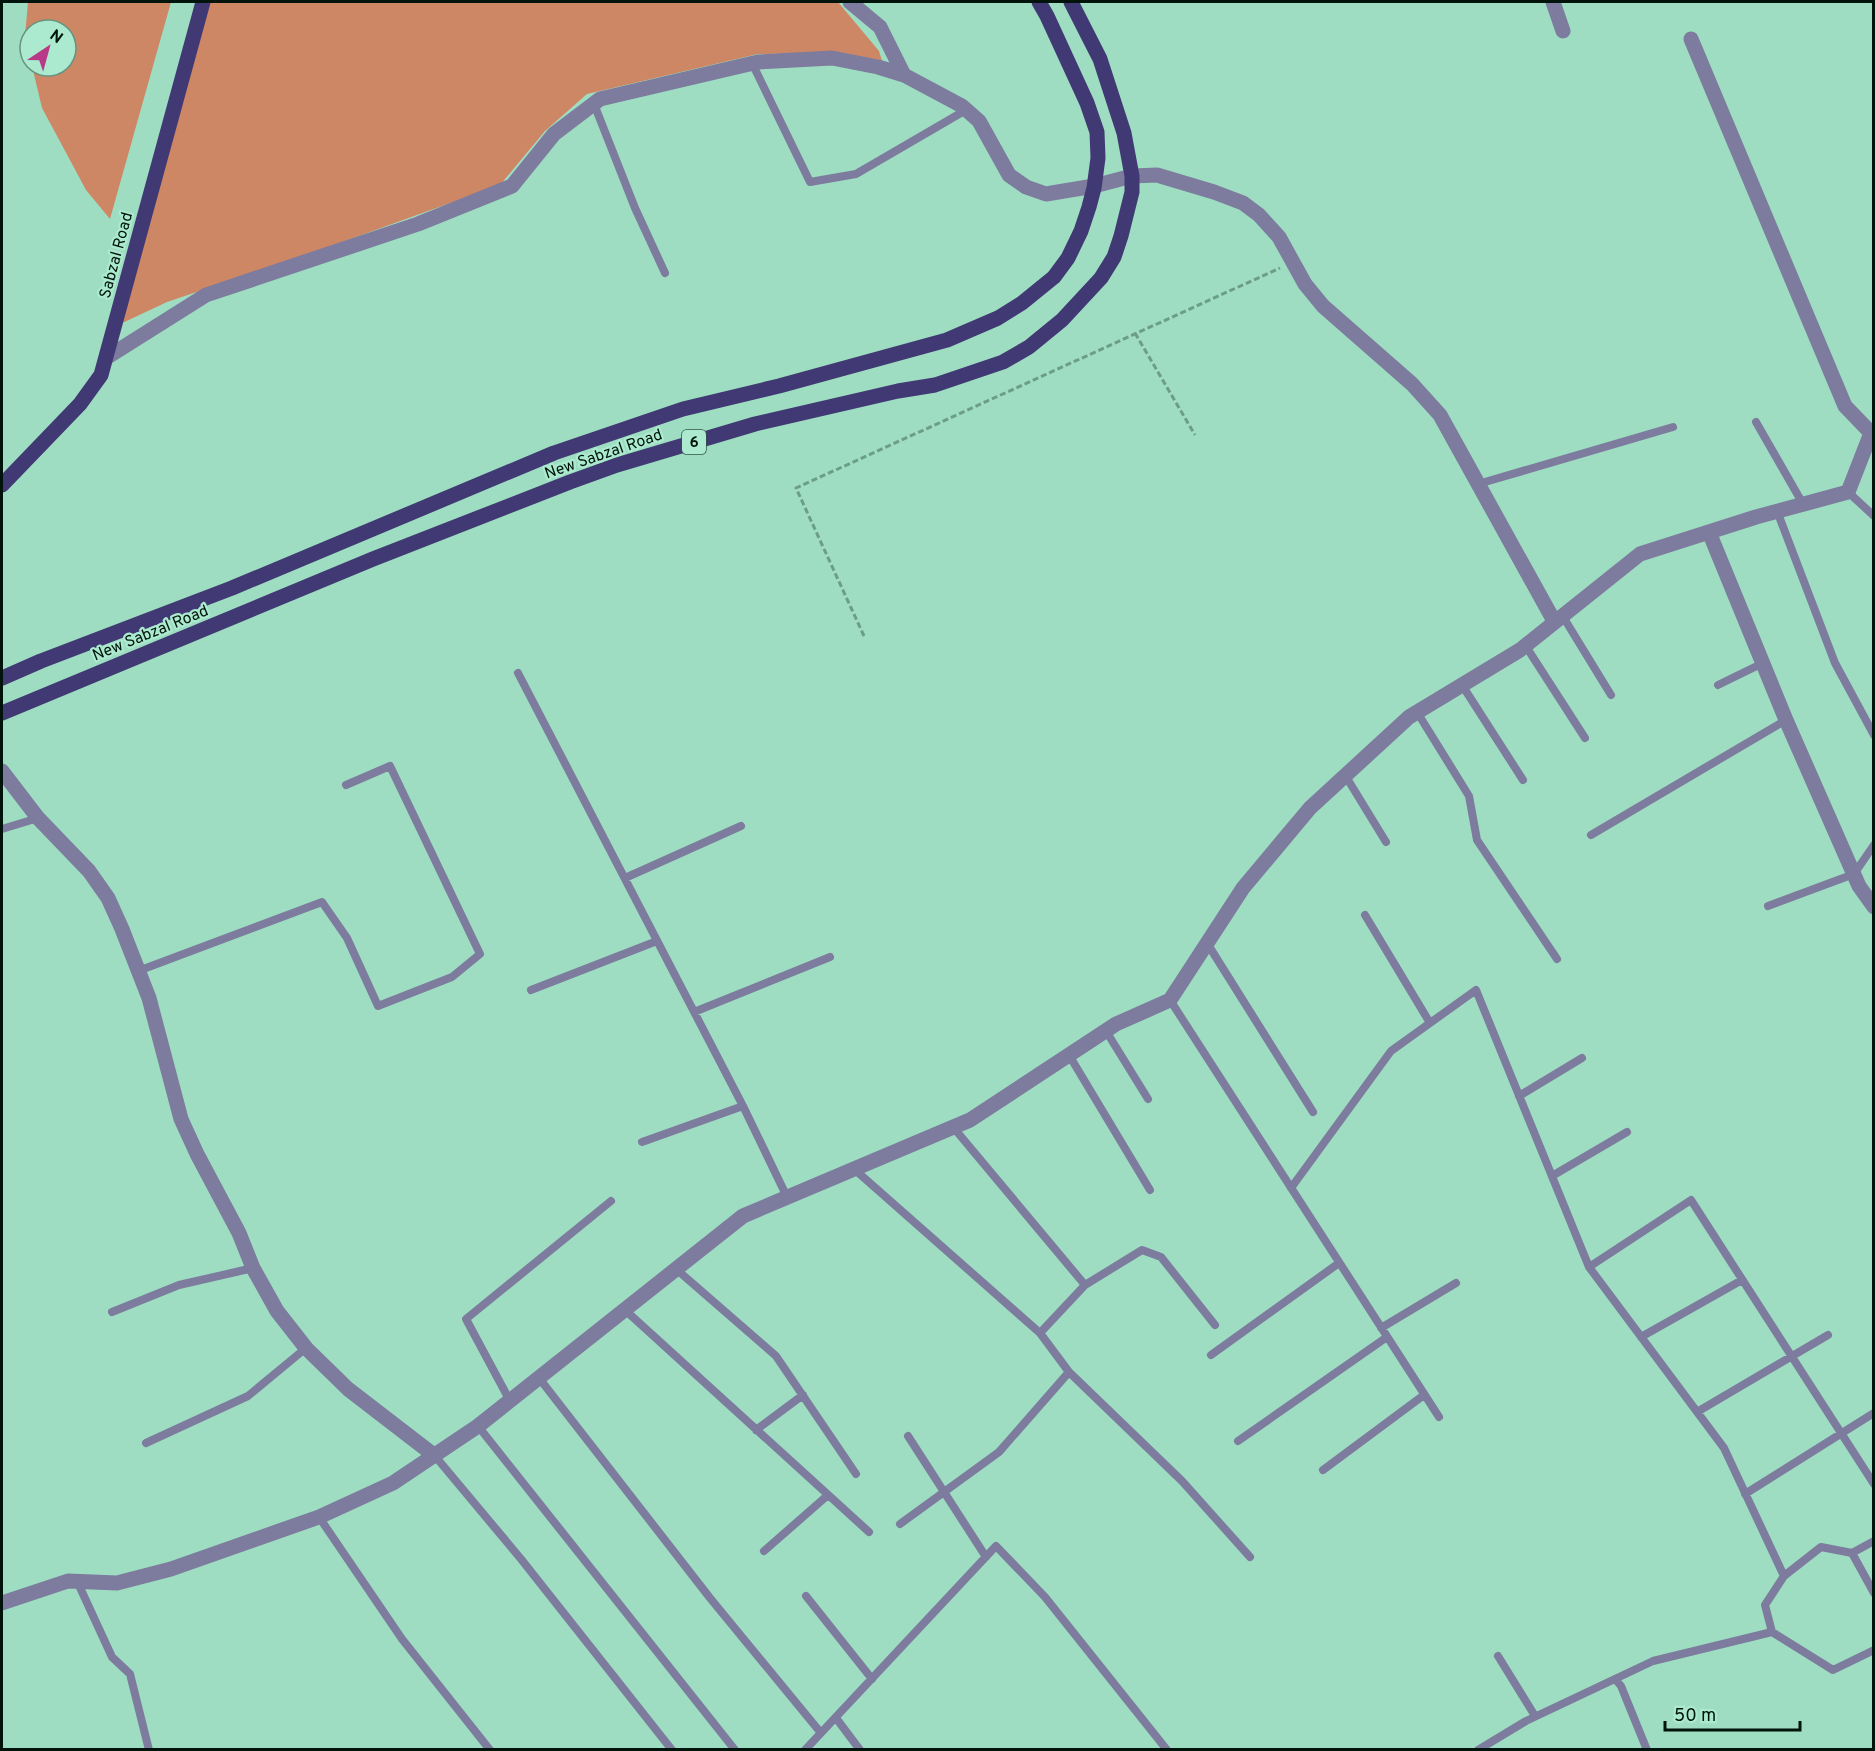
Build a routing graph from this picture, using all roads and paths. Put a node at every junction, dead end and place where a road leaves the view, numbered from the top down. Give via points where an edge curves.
1 (203, 2) edge
2 (850, 2) edge
3 (1039, 2) edge
4 (1071, 2) edge
5 (1553, 2) edge
6 (1563, 31) dead end
7 (1691, 39) dead end
8 (752, 63) junction
9 (904, 75) junction
10 (594, 104) junction
11 (966, 110) junction
12 (1132, 176) junction
13 (1094, 186) junction
14 (1294, 261) junction
15 (665, 273) dead end
16 (1135, 333) junction
17 (106, 358) junction
18 (1756, 422) dead end
19 (1673, 427) dead end
20 (1872, 433) edge
21 (1195, 435) dead end
22 (1478, 484) junction
23 (2, 485) edge
24 (1848, 492) junction
25 (1803, 504) junction
26 (1778, 511) junction
27 (1874, 516) edge
28 (1709, 532) junction
29 (1558, 618) junction
30 (864, 636) dead end
31 (1525, 645) junction
32 (1763, 663) junction
33 (518, 673) dead end
34 (2, 678) edge
35 (1462, 685) junction
36 (1718, 686) dead end
37 (1611, 694) dead end
38 (1417, 712) junction
39 (2, 713) edge
40 (1786, 720) junction
41 (1874, 735) edge
42 (1585, 738) dead end
43 (2, 771) edge
44 (1345, 775) junction
45 (1523, 780) dead end
46 (346, 785) dead end
47 (38, 818) junction
48 (741, 826) dead end
49 (2, 830) edge
50 (1591, 835) dead end
51 (1386, 842) dead end
52 (1874, 845) edge
53 (1854, 874) junction
54 (625, 878) junction
55 (1767, 906) dead end
56 (1874, 907) edge
57 (1365, 915) dead end
58 (657, 941) junction
59 (1207, 943) junction
60 (830, 957) dead end
61 (1557, 959) dead end
62 (138, 971) junction
63 (531, 990) dead end
64 (1170, 1000) junction
65 (694, 1012) junction
66 (1430, 1023) junction
67 (1106, 1031) junction
68 (1069, 1055) junction
69 (1582, 1058) dead end
70 (1519, 1096) junction
71 (1148, 1099) dead end
72 (743, 1106) junction
73 (1313, 1112) dead end
74 (952, 1127) junction
75 (1627, 1132) dead end
76 (642, 1142) dead end
77 (854, 1169) junction
78 (1552, 1176) junction
79 (1291, 1188) junction
80 (1150, 1190) dead end
81 (787, 1197) junction
82 (611, 1201) dead end
83 (1339, 1263) junction
84 (1589, 1267) junction
85 (253, 1268) junction
86 (676, 1269) junction
87 (1742, 1280) junction
88 (1456, 1283) dead end
89 (1085, 1285) junction
90 (625, 1310) junction
91 (112, 1312) dead end
92 (1215, 1325) dead end
93 (1381, 1328) junction
94 (1040, 1333) junction
95 (1828, 1335) dead end
96 (1387, 1337) junction
97 (1641, 1337) junction
98 (306, 1348) junction
99 (1211, 1355) dead end
100 (1792, 1356) junction
101 (1069, 1372) junction
102 (539, 1378) junction
103 (803, 1395) junction
104 (1425, 1395) junction
105 (510, 1401) junction
106 (1697, 1412) junction
107 (1874, 1413) edge
108 (1439, 1417) dead end
109 (478, 1426) junction
110 (756, 1430) junction
111 (1841, 1433) junction
112 (908, 1436) dead end
113 (1238, 1441) dead end
114 (146, 1443) dead end
115 (435, 1456) junction
116 (1323, 1470) dead end
117 (856, 1474) dead end
118 (1874, 1484) edge
119 (944, 1493) junction
120 (1745, 1494) junction
121 (828, 1495) junction
122 (319, 1517) junction
123 (900, 1524) dead end
124 (869, 1532) dead end
125 (1874, 1541) edge
126 (764, 1551) dead end
127 (1852, 1553) junction
128 (986, 1557) junction
129 (1251, 1557) dead end
130 (1784, 1576) junction
131 (77, 1581) junction
132 (1874, 1593) edge
133 (806, 1596) dead end
134 (2, 1603) edge
135 (1772, 1632) junction
136 (1874, 1650) edge
137 (1498, 1656) dead end
138 (1615, 1678) junction
139 (872, 1679) junction
140 (1535, 1716) junction
141 (836, 1718) junction
142 (821, 1733) junction
143 (149, 1749) edge
144 (490, 1749) edge
145 (672, 1749) edge
146 (735, 1749) edge
147 (805, 1749) edge
148 (860, 1749) edge
149 (1167, 1749) edge
150 (1478, 1749) edge
151 (1647, 1749) edge

1 - 17 main road, Sabzal Road
2 - 9 street via 880,27
3 - 13 main road, New Sabzal Road / 6 via 1070,64 1097,132
4 - 12 main road, New Sabzal Road / 6 via 1100,59 1124,133
5 - 6 street
7 - 20 street via 1845,406
8 - 9 street via 832,58
8 - 10 street via 600,99
8 - 11 lane via 810,182 856,174
9 - 11 street
10 - 15 lane
10 - 17 street via 554,134 512,186 418,224 206,295
11 - 13 street via 979,121 1009,175 1026,187 1046,194
12 - 13 street
12 - 14 street via 1157,175 1243,203 1279,237
12 - 39 main road, New Sabzal Road / 6 via 1121,236 1101,278 1062,320 1003,362 935,385 755,424 617,465 373,559
13 - 34 main road, New Sabzal Road / 6 via 1081,231 1054,277 1022,303 981,326 912,351 683,409 554,453 232,588
14 - 16 path
14 - 22 street via 1305,284 1323,306 1412,384 1440,415
16 - 21 path
16 - 30 path via 796,488
17 - 23 main road, Sabzal Road via 101,375 80,404
18 - 25 lane
19 - 22 lane
20 - 24 street
22 - 29 street
24 - 25 street
24 - 27 lane
25 - 26 street
26 - 28 street
26 - 41 lane via 1835,663
28 - 29 street via 1640,554
28 - 32 street
29 - 31 street
29 - 37 lane
31 - 35 street
31 - 42 lane
32 - 36 lane
32 - 40 street
33 - 54 lane
35 - 38 street
35 - 45 lane
38 - 44 street
38 - 61 lane via 1469,796 1477,840
40 - 50 lane
40 - 53 street
43 - 47 street
44 - 51 lane
44 - 59 street via 1310,808 1251,879
46 - 62 lane via 390,766 480,954 453,977 378,1006 347,938 322,902
47 - 49 lane
47 - 62 street via 108,898
48 - 54 lane
52 - 53 lane
53 - 55 lane
53 - 56 street
54 - 58 lane
57 - 66 lane
58 - 63 lane
58 - 65 lane
59 - 64 street
59 - 73 lane
60 - 65 lane
62 - 85 street via 152,1007 181,1119
64 - 67 street
64 - 79 lane
65 - 72 lane
66 - 70 lane via 1476,990
66 - 79 lane via 1391,1051
67 - 68 street
67 - 71 lane
68 - 74 street via 970,1120
68 - 80 lane
69 - 70 lane
70 - 78 lane
72 - 76 lane
72 - 81 lane
74 - 77 street
74 - 89 lane
75 - 78 lane
77 - 81 street
77 - 94 lane
78 - 84 lane
79 - 83 lane
81 - 86 street via 743,1216
82 - 105 lane via 466,1319
83 - 93 lane
83 - 99 lane
84 - 87 lane via 1691,1200
84 - 97 lane
85 - 91 lane via 179,1285
85 - 98 street via 277,1311
86 - 90 street
86 - 103 lane via 777,1356
87 - 97 lane
87 - 100 lane
88 - 93 lane
89 - 92 lane via 1142,1250 1161,1257
89 - 94 lane
90 - 102 street
90 - 110 lane
93 - 96 lane
94 - 101 lane
95 - 100 lane
96 - 104 lane
96 - 113 lane
97 - 106 lane
98 - 114 lane via 248,1396
98 - 115 street via 348,1389
100 - 106 lane
100 - 111 lane
101 - 119 lane via 999,1452
101 - 129 lane via 1182,1480
102 - 105 street
102 - 142 lane
103 - 110 lane
103 - 117 lane
104 - 108 lane
104 - 116 lane
105 - 109 street
106 - 120 lane via 1724,1448
107 - 111 lane
109 - 115 street
109 - 146 lane
110 - 121 lane
111 - 118 lane
111 - 120 lane
112 - 119 lane
115 - 122 street via 393,1484
115 - 145 lane
119 - 123 lane
119 - 128 lane
120 - 130 lane
121 - 124 lane
121 - 126 lane
122 - 131 street via 171,1569 117,1583
122 - 144 lane via 402,1639
125 - 127 lane
127 - 130 lane via 1821,1547
127 - 132 lane
128 - 139 lane
128 - 149 lane via 996,1546 1045,1598
130 - 135 lane via 1765,1605
131 - 134 street
131 - 143 lane via 112,1657 130,1674
133 - 139 lane
135 - 136 lane via 1833,1670
135 - 138 lane via 1653,1661
137 - 140 lane
138 - 140 lane
138 - 151 lane
139 - 141 lane
140 - 150 lane
141 - 142 lane
141 - 148 lane
142 - 147 lane

